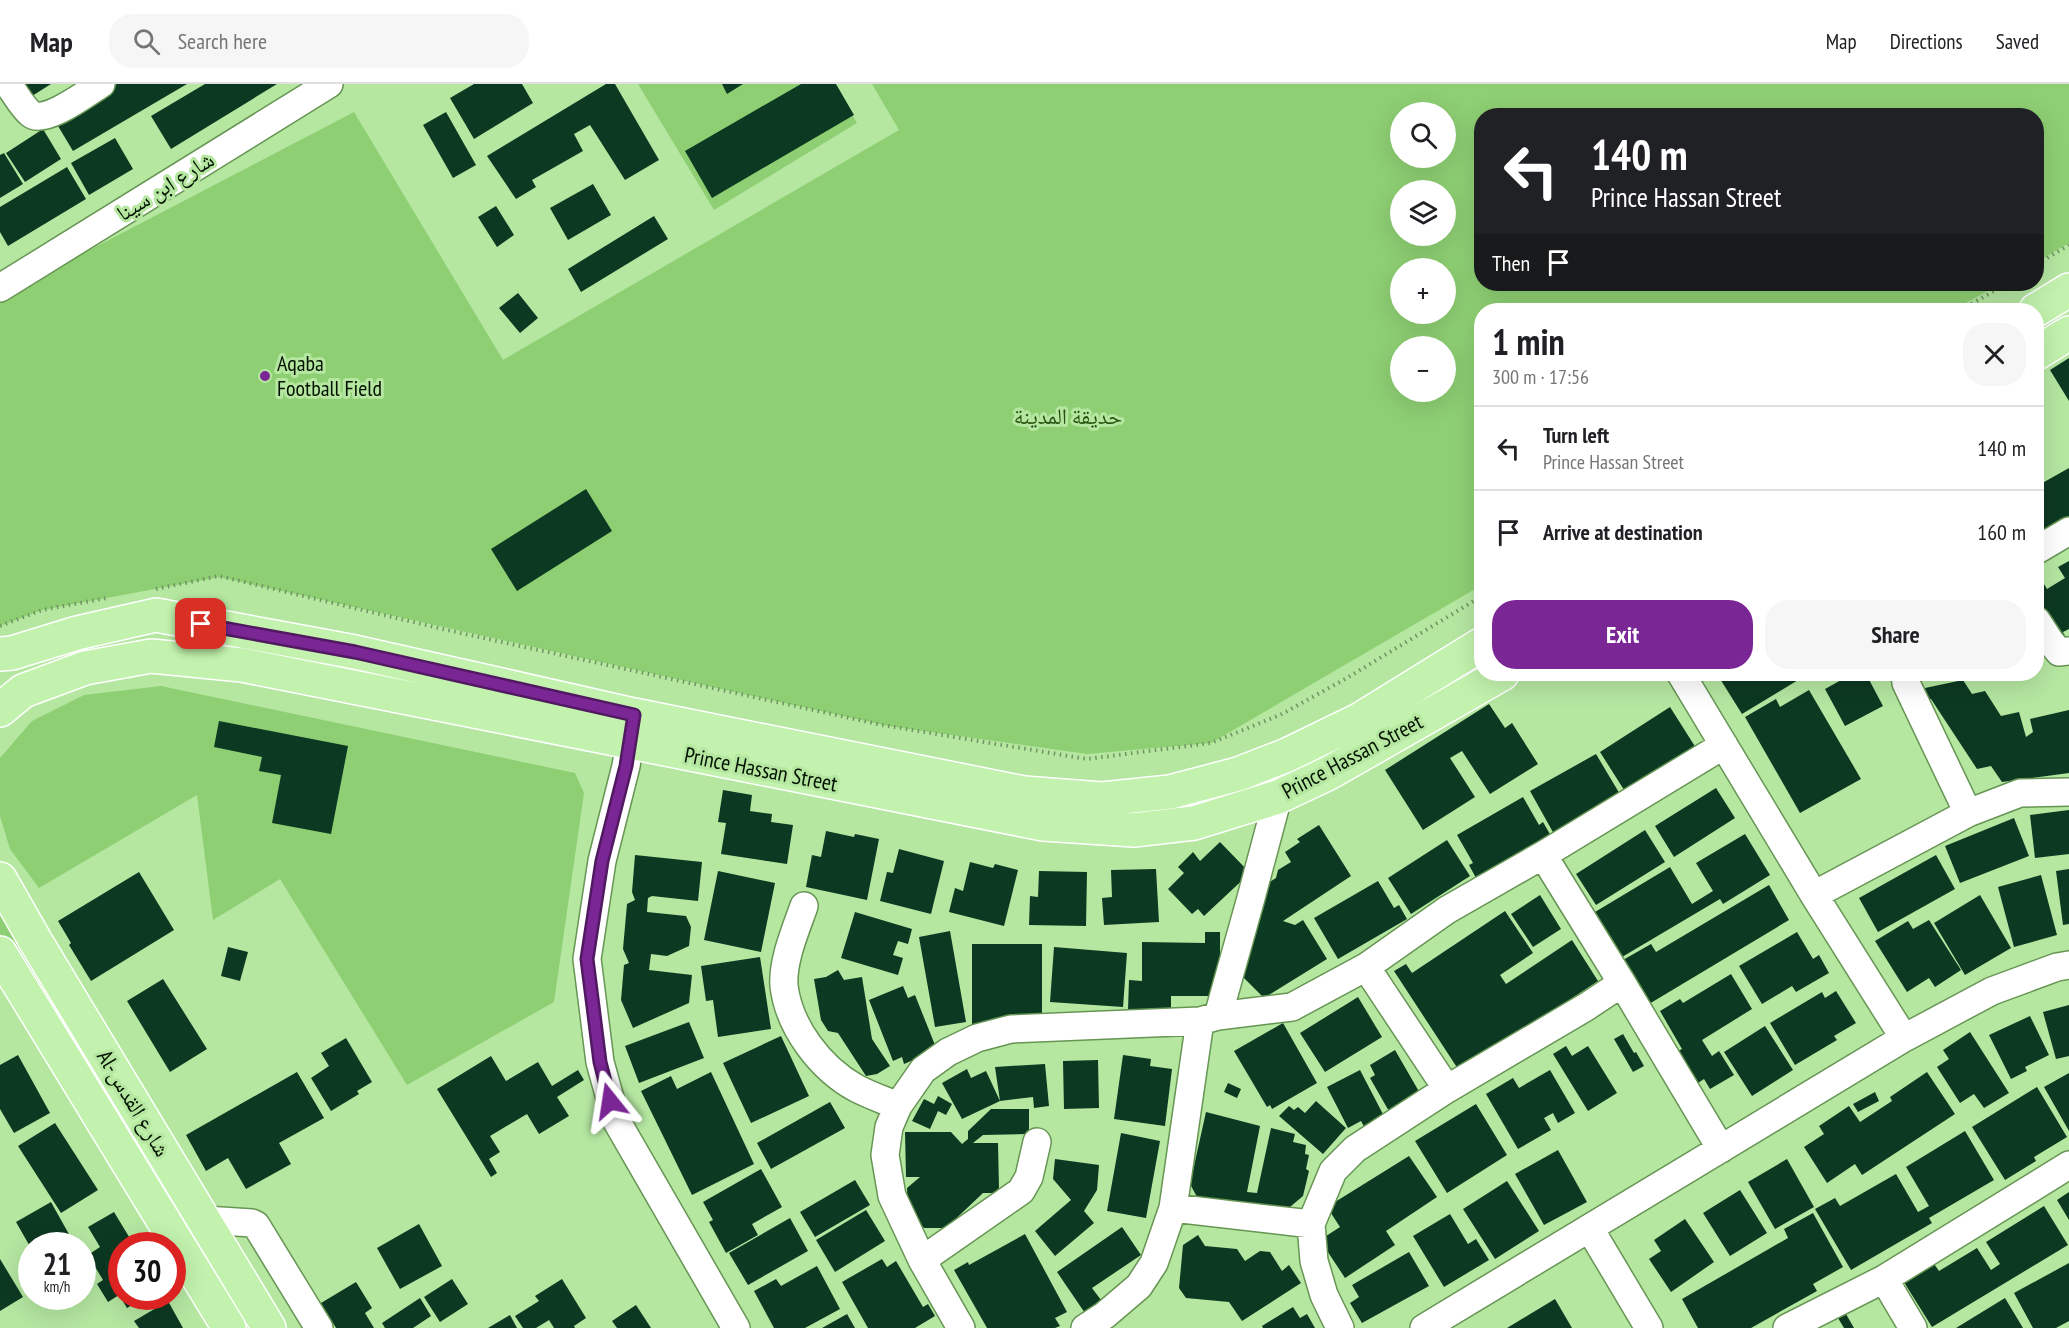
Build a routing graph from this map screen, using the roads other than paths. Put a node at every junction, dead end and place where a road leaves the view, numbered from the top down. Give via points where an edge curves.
1 (8, 84) edge
2 (101, 84) edge
3 (329, 84) edge
4 (3, 278) edge
5 (2069, 290) edge
6 (2044, 305) edge
7 (2069, 333) edge
8 (2044, 349) edge
9 (2069, 531) edge
10 (2044, 546) edge
11 (2044, 631) edge
12 (1474, 649) edge
13 (2069, 651) edge
14 (0, 654) edge
15 (1490, 681) edge
16 (1685, 681) edge
17 (1906, 681) edge
18 (0, 710) edge
19 (632, 729) junction
20 (1724, 744) junction
21 (2069, 792) edge
22 (1278, 797) junction
23 (1968, 813) junction
24 (1543, 855) junction
25 (0, 879) edge
26 (1814, 895) junction
27 (804, 906) dead end
28 (0, 953) edge
29 (2069, 965) edge
30 (1366, 967) junction
31 (1622, 983) junction
32 (1209, 1018) junction
33 (1904, 1038) junction
34 (1447, 1089) junction
35 (898, 1106) junction
36 (1037, 1142) dead end
37 (1721, 1149) junction
38 (2069, 1165) edge
39 (1173, 1208) junction
40 (205, 1220) junction
41 (1311, 1224) junction
42 (1590, 1229) junction
43 (922, 1260) junction
44 (1884, 1279) junction
45 (242, 1281) junction
46 (212, 1299) junction
47 (1452, 1321) edge
48 (229, 1328) edge
49 (269, 1328) edge
50 (319, 1328) edge
51 (736, 1328) edge
52 (961, 1328) edge
53 (1085, 1328) edge
54 (1340, 1328) edge
55 (1424, 1328) edge
56 (1649, 1328) edge
57 (1787, 1328) edge
58 (1913, 1328) edge

1 - 2 street via 31,115 39,117
3 - 4 street, شارع ابن سينا
5 - 6 main road
7 - 8 main road
9 - 10 street
11 - 13 street via 2059,652
12 - 19 main road, Prince Hassan Street via 1359,720 1287,755 1238,774 1170,792 1102,799 1024,793
14 - 19 main road, Prince Hassan Street via 156,615 355,652
15 - 22 main road, Prince Hassan Street via 1329,773
16 - 20 street
17 - 23 street
18 - 19 main road, Prince Hassan Street via 23,691 85,668 151,656 242,666
19 - 22 main road, Prince Hassan Street via 1043,824 1134,830 1194,823
19 - 51 street via 602,861 587,959 600,1062 616,1120
20 - 24 street
20 - 26 street
21 - 23 street via 2020,793
22 - 32 street
23 - 26 street
24 - 30 street via 1447,910
24 - 31 street
25 - 40 main road, Al-شارع القدس
26 - 33 street
27 - 35 street via 788,951 784,985 793,1018 812,1050 832,1071 855,1088
28 - 46 main road, Al-شارع القدس
29 - 33 street via 1992,991
30 - 32 street via 1292,1008
30 - 34 street
31 - 34 street
31 - 37 street
32 - 35 street via 1011,1029 977,1038 923,1070
32 - 39 street
33 - 37 street
34 - 41 street via 1355,1149 1333,1171
35 - 43 street via 889,1127 885,1155 891,1196
36 - 43 street via 1029,1177 1021,1191
37 - 42 street
38 - 44 street
39 - 41 street
39 - 53 street via 1154,1263 1139,1286
40 - 45 main road, Al-شارع القدس
40 - 50 street via 255,1225
41 - 54 street via 1314,1261
42 - 47 street
42 - 56 street
43 - 52 street
44 - 57 street
44 - 58 street
45 - 46 main road
45 - 49 main road, Al-شارع القدس
46 - 48 main road, Al-شارع القدس
47 - 55 street

